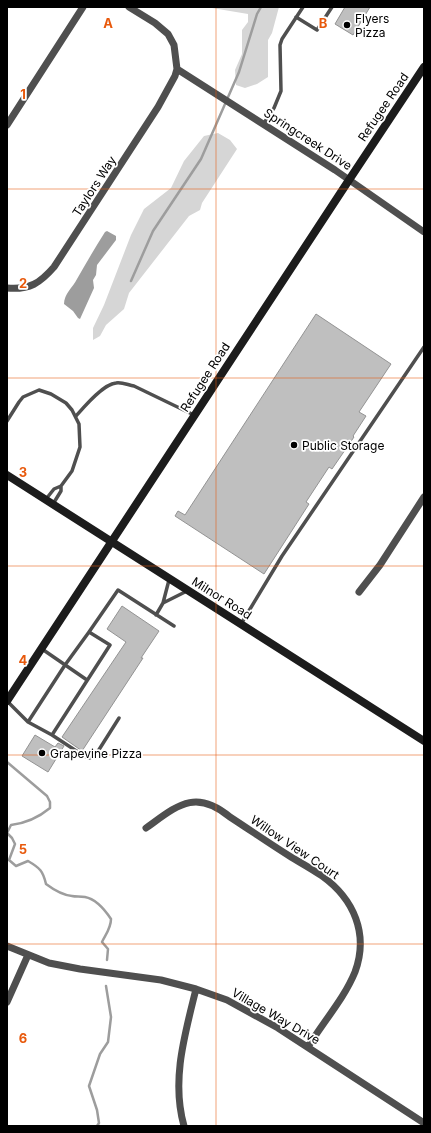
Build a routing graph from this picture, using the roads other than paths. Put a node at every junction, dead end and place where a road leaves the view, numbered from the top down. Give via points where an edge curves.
1 (83, 7) edge
2 (129, 7) edge
3 (302, 7) edge
4 (332, 7) edge
5 (296, 17) junction
6 (424, 67) edge
7 (177, 68) junction
8 (264, 123) junction
9 (7, 125) edge
10 (349, 180) junction
11 (424, 232) edge
12 (7, 288) edge
13 (424, 347) edge
14 (194, 415) junction
15 (76, 416) junction
16 (7, 421) edge
17 (7, 475) edge
18 (61, 486) junction
19 (424, 496) edge
20 (45, 500) junction
21 (52, 505) junction
22 (111, 542) junction
23 (170, 580) junction
24 (188, 591) junction
25 (359, 592) dead end
26 (163, 603) junction
27 (156, 615) junction
28 (241, 624) junction
29 (174, 626) dead end
30 (89, 632) junction
31 (42, 649) junction
32 (65, 665) junction
33 (87, 680) junction
34 (7, 701) edge
35 (119, 718) dead end
36 (28, 722) junction
37 (52, 735) junction
38 (424, 741) edge
39 (146, 828) dead end
40 (7, 946) edge
41 (28, 955) junction
42 (196, 989) junction
43 (7, 1002) edge
44 (308, 1047) junction
45 (424, 1123) edge
46 (184, 1126) edge

1 - 9 street
2 - 7 street via 168,34 174,45
3 - 5 lane
4 - 5 lane via 318,30
5 - 8 lane via 282,38 280,91 276,105
6 - 10 main road, Refugee Road
7 - 8 street, Springcreek Drive
7 - 12 street, Taylors Way via 158,107 54,267 44,279 34,284 21,288
8 - 10 street, Springcreek Drive
10 - 11 street, Springcreek Drive
10 - 14 main road, Refugee Road
13 - 28 lane via 282,556
14 - 15 lane via 134,386 114,383 93,398
14 - 22 main road, Refugee Road
15 - 16 lane via 66,403 39,390 23,397
15 - 18 lane via 80,447 72,472
17 - 20 main road, Milnor Road
18 - 20 lane via 54,489
18 - 21 lane via 61,491
19 - 25 street via 380,565
20 - 21 main road, Milnor Road
21 - 22 main road, Milnor Road
22 - 23 main road, Milnor Road
22 - 31 main road, Refugee Road
23 - 24 main road, Milnor Road
23 - 26 lane
24 - 26 lane
24 - 28 main road, Milnor Road
26 - 27 lane
27 - 29 lane
27 - 30 lane via 118,590
28 - 38 main road, Milnor Road
30 - 32 lane
30 - 33 lane via 110,645
31 - 32 lane
31 - 34 main road, Refugee Road
32 - 33 lane
32 - 36 lane
33 - 37 lane
34 - 36 lane
35 - 37 lane via 95,756 90,758
36 - 37 lane
39 - 44 street, Willow View Court via 175,807 186,803 209,804 322,875 344,897 352,909 361,936 359,961 342,995
40 - 41 street, Village Way Drive
41 - 42 street, Village Way Drive via 80,969 161,980
41 - 43 street
42 - 44 street, Village Way Drive via 245,1009
42 - 46 street via 183,1044 178,1081
44 - 45 street, Village Way Drive

